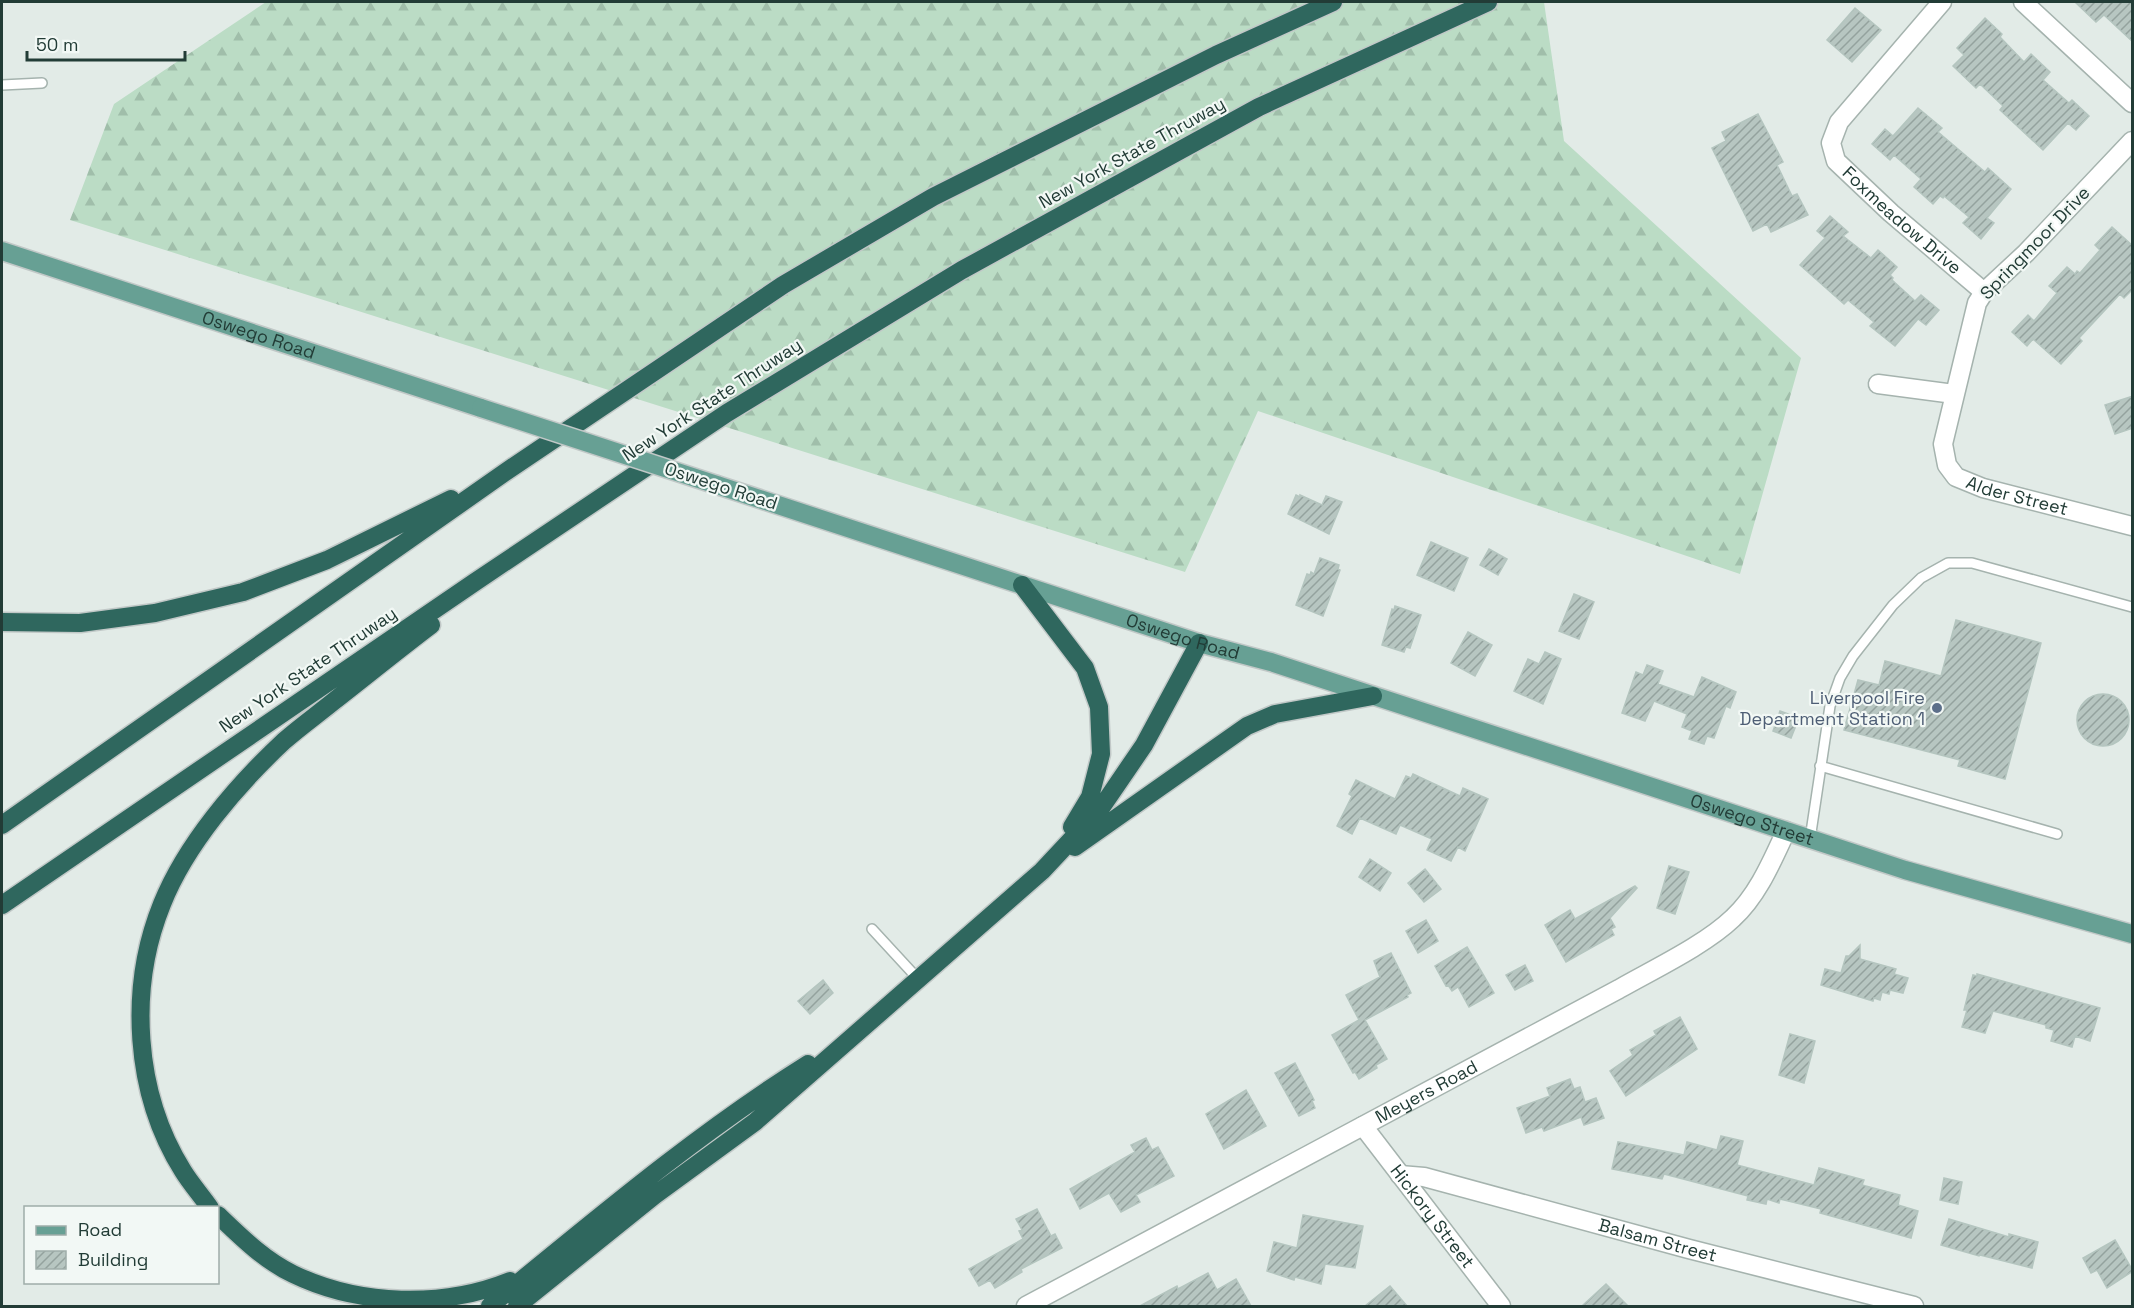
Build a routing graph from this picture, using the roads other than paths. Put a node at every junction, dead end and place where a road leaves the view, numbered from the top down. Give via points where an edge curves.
1 (1333, 2) edge
2 (1488, 2) edge
3 (1942, 2) edge
4 (2023, 2) edge
5 (42, 83) dead end
6 (2, 85) edge
7 (2133, 103) edge
8 (2133, 141) edge
9 (2, 251) edge
10 (1984, 292) junction
11 (1878, 384) dead end
12 (1954, 394) junction
13 (504, 473) junction
14 (2133, 526) edge
15 (474, 582) junction
16 (1022, 585) junction
17 (2133, 607) edge
18 (2, 622) edge
19 (1199, 643) junction
20 (1372, 696) junction
21 (1820, 766) junction
22 (2, 825) edge
23 (1786, 831) junction
24 (2057, 834) dead end
25 (1810, 839) junction
26 (1042, 871) junction
27 (2, 905) edge
28 (872, 929) dead end
29 (2133, 934) edge
30 (919, 980) junction
31 (858, 1033) junction
32 (1363, 1126) junction
33 (1400, 1175) junction
34 (209, 1206) edge
35 (219, 1216) edge
36 (536, 1269) junction
37 (489, 1306) edge
38 (517, 1306) edge
39 (1026, 1306) edge
40 (1501, 1306) edge
41 (1914, 1306) edge

1 - 13 highway via 1216,55 933,197 783,285
2 - 15 highway, New York State Thruway via 1259,107 962,270 727,413
3 - 10 street, Foxmeadow Drive via 1839,122 1831,143 1836,161
4 - 7 street
5 - 6 lane
8 - 10 street, Springmoor Drive
9 - 16 main road, Oswego Road, bridge
10 - 12 street, Springmoor Drive via 1977,303
11 - 12 street
12 - 14 street, Alder Street via 1943,444 1947,465 1956,477 1983,488
13 - 18 highway via 327,560 243,592 154,613 80,623
13 - 22 highway
15 - 27 highway, New York State Thruway
15 - 34 highway via 441,616 285,740 233,794 206,830 186,857 162,904 147,953 139,1020 145,1074 161,1125 183,1170
16 - 19 main road, Oswego Road
16 - 26 highway via 1085,668 1099,707 1101,754 1090,797
17 - 21 lane via 1972,563 1948,563 1921,578 1893,605 1853,656 1830,706
19 - 20 main road, Oswego Road
19 - 26 highway via 1144,745 1101,808
20 - 23 main road, Oswego Street
20 - 26 highway via 1275,714 1246,726
21 - 24 lane
21 - 25 lane
23 - 25 main road, Oswego Street
23 - 32 street, Meyers Road via 1759,886 1734,918 1710,936
25 - 29 main road, Oswego Street
26 - 30 highway
28 - 30 lane
30 - 31 highway
31 - 36 highway via 756,1097
31 - 38 highway via 755,1122 655,1194
32 - 33 street, Hickory Street
32 - 39 street, Meyers Road
33 - 40 street, Hickory Street
33 - 41 street, Balsam Street via 1424,1177
35 - 36 highway via 251,1247 292,1274 334,1290 390,1301 447,1300 492,1290
36 - 37 highway

